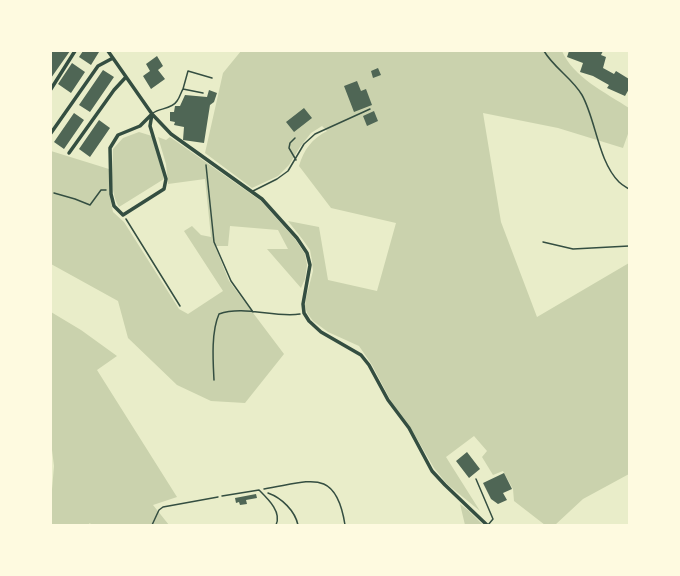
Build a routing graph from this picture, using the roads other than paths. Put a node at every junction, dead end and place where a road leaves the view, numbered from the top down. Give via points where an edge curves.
1 (75, 51) edge
2 (108, 51) edge
3 (113, 58) junction
4 (126, 77) junction
5 (212, 78) dead end
6 (51, 88) edge
7 (183, 88) junction
8 (203, 93) dead end
9 (370, 109) dead end
10 (152, 114) junction
11 (51, 133) edge
12 (295, 138) dead end
13 (69, 153) dead end
14 (296, 160) junction
15 (253, 191) junction
16 (476, 479) dead end
17 (222, 496) road end
18 (276, 525) edge
19 (488, 525) edge

1 - 6 street
2 - 3 street
3 - 4 street
3 - 11 street via 98,66
4 - 10 street
4 - 13 street
5 - 7 lane via 188,71
7 - 8 lane
7 - 10 lane via 176,102
9 - 14 lane via 315,134 304,144
10 - 10 street via 150,126 166,179 164,189 123,215 114,206 111,191 110,148 118,135 140,126
10 - 15 street via 171,134
12 - 14 lane via 289,148
14 - 15 lane via 288,171 277,179
15 - 19 street via 297,238 307,253 310,265 303,304 304,313 309,321 320,332 361,355 388,400 409,428 432,470
16 - 19 lane via 493,519
17 - 18 lane via 259,490 278,514

